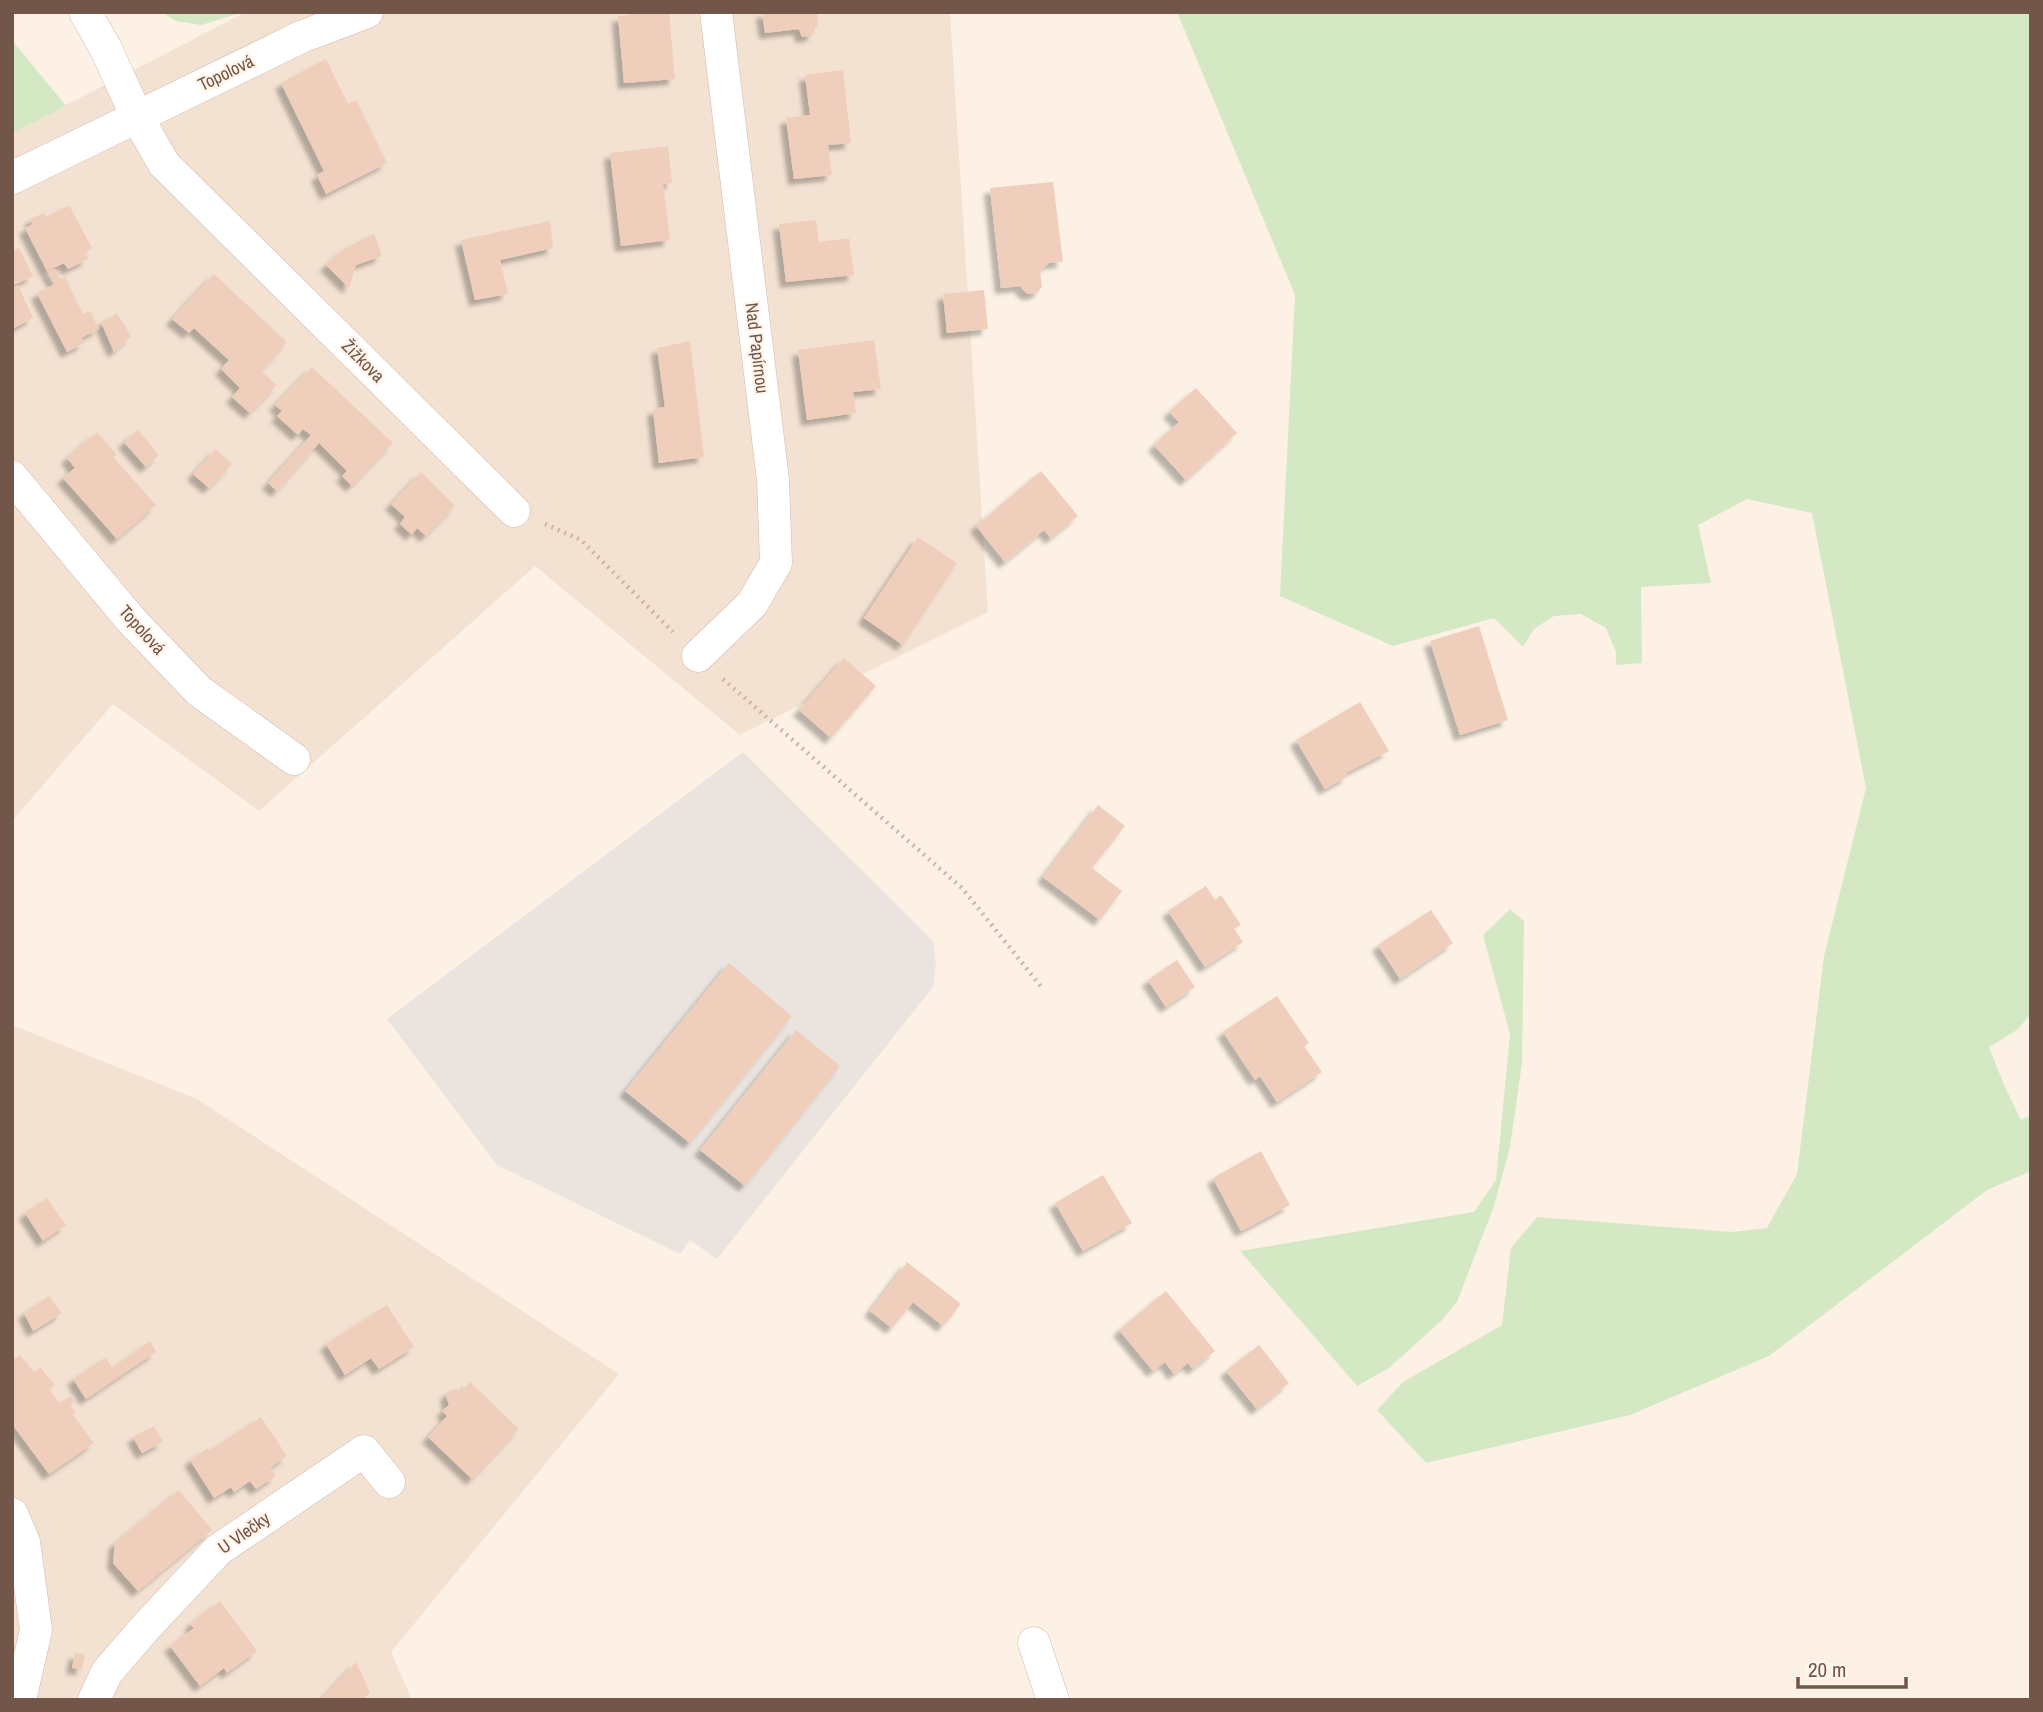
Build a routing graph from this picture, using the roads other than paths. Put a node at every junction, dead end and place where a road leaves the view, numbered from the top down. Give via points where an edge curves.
1 (85, 12) edge
2 (368, 12) edge
3 (716, 12) edge
4 (136, 117) junction
5 (12, 178) edge
6 (12, 477) edge
7 (514, 511) road end
8 (698, 656) road end
9 (294, 759) dead end
10 (389, 1482) dead end
11 (12, 1514) edge
12 (1034, 1643) dead end
13 (20, 1700) edge
14 (94, 1700) edge
15 (1053, 1700) edge

1 - 4 street, Žižkova
2 - 4 street, Topolová via 301,37
3 - 8 street, Nad Papírnou via 773,480 776,563 752,604
4 - 5 street, Topolová
4 - 7 street, Žižkova via 164,164
6 - 9 street, Topolová via 131,620 199,691
10 - 14 street, U Vlečky via 364,1451 218,1550 107,1672
11 - 13 street via 24,1542 36,1630
12 - 15 street

